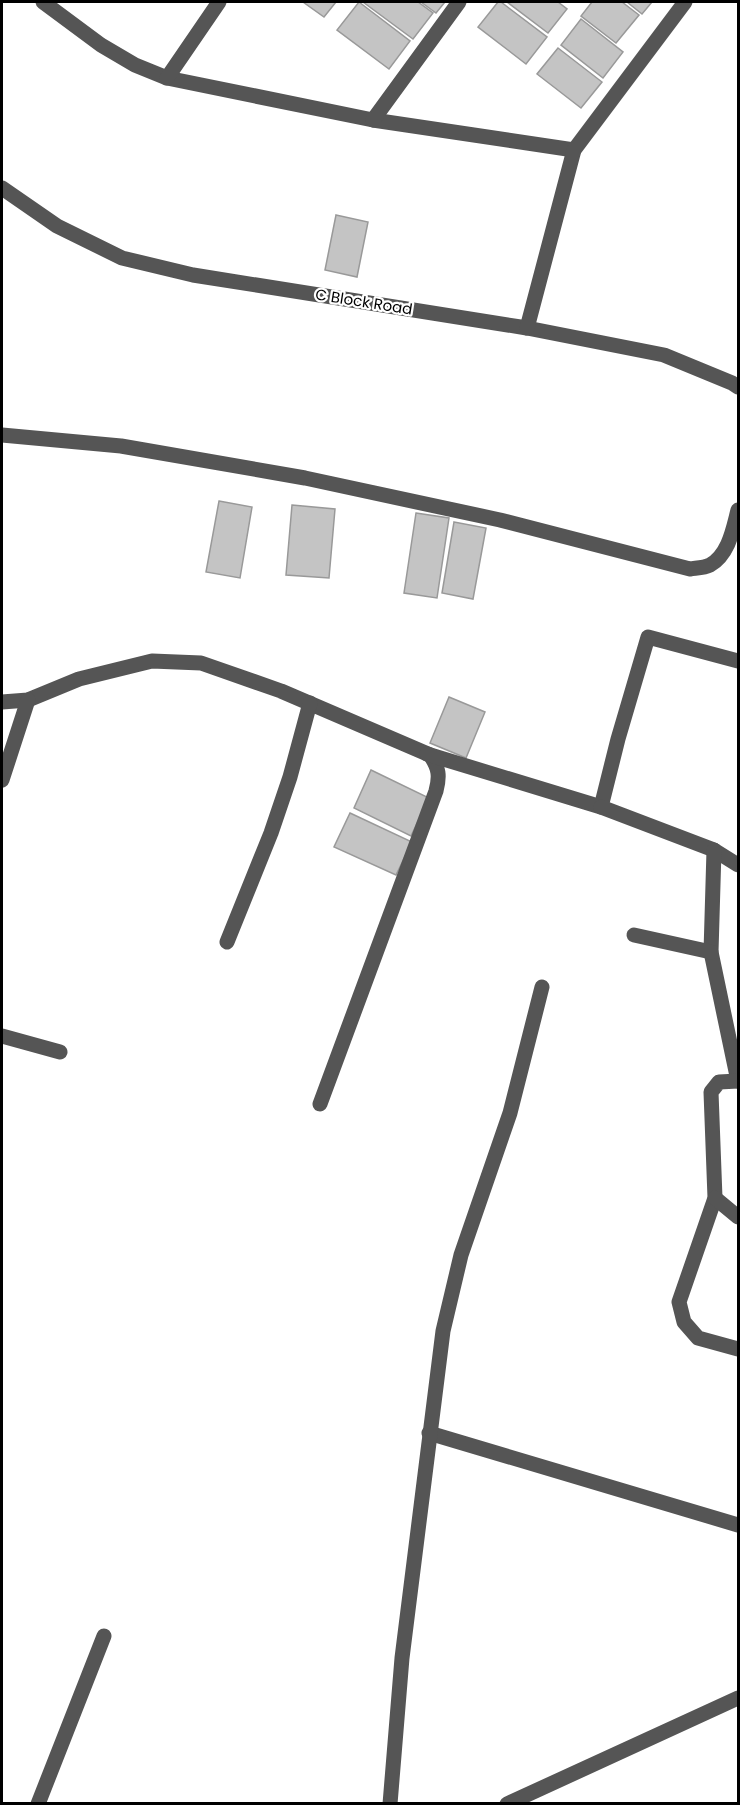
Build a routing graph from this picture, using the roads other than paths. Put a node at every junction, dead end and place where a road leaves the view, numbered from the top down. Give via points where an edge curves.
1 (44, 2) edge
2 (219, 2) edge
3 (459, 2) edge
4 (685, 2) edge
5 (166, 78) junction
6 (373, 120) junction
7 (574, 150) junction
8 (2, 188) edge
9 (527, 328) junction
10 (738, 387) edge
11 (2, 435) edge
12 (738, 510) edge
13 (738, 661) edge
14 (27, 700) junction
15 (2, 702) edge
16 (310, 703) junction
17 (427, 754) junction
18 (2, 780) edge
19 (601, 807) junction
20 (714, 850) junction
21 (738, 866) edge
22 (634, 935) dead end
23 (227, 942) dead end
24 (711, 952) junction
25 (542, 987) dead end
26 (2, 1036) edge
27 (60, 1052) dead end
28 (738, 1081) edge
29 (320, 1104) dead end
30 (715, 1198) junction
31 (738, 1217) edge
32 (738, 1349) edge
33 (429, 1433) junction
34 (738, 1525) edge
35 (104, 1636) dead end
36 (738, 1698) edge
37 (38, 1803) edge
38 (390, 1803) edge
39 (507, 1803) edge

1 - 5 street via 100,45
2 - 5 street
3 - 6 street
4 - 7 street
5 - 6 street
6 - 7 street
7 - 9 street
8 - 9 street, C Block Road via 57,226 122,258 193,275
9 - 10 street, C Block Road via 664,355
11 - 12 street via 121,446 305,478 500,520 690,568 708,566 720,557 728,545
13 - 19 street via 648,637
14 - 15 street
14 - 16 street via 78,679 152,661 201,663
14 - 18 street
16 - 17 street
16 - 23 street via 271,833
17 - 19 street
17 - 29 street via 438,766 436,791
19 - 20 street
20 - 21 street
20 - 24 street
22 - 24 street
24 - 28 street
25 - 33 street via 510,1113 460,1255 443,1331
26 - 27 street
28 - 30 street via 719,1082 711,1092
30 - 31 street
30 - 32 street via 680,1302 684,1322 698,1338
33 - 34 street
33 - 38 street via 402,1658
35 - 37 street
36 - 39 street

